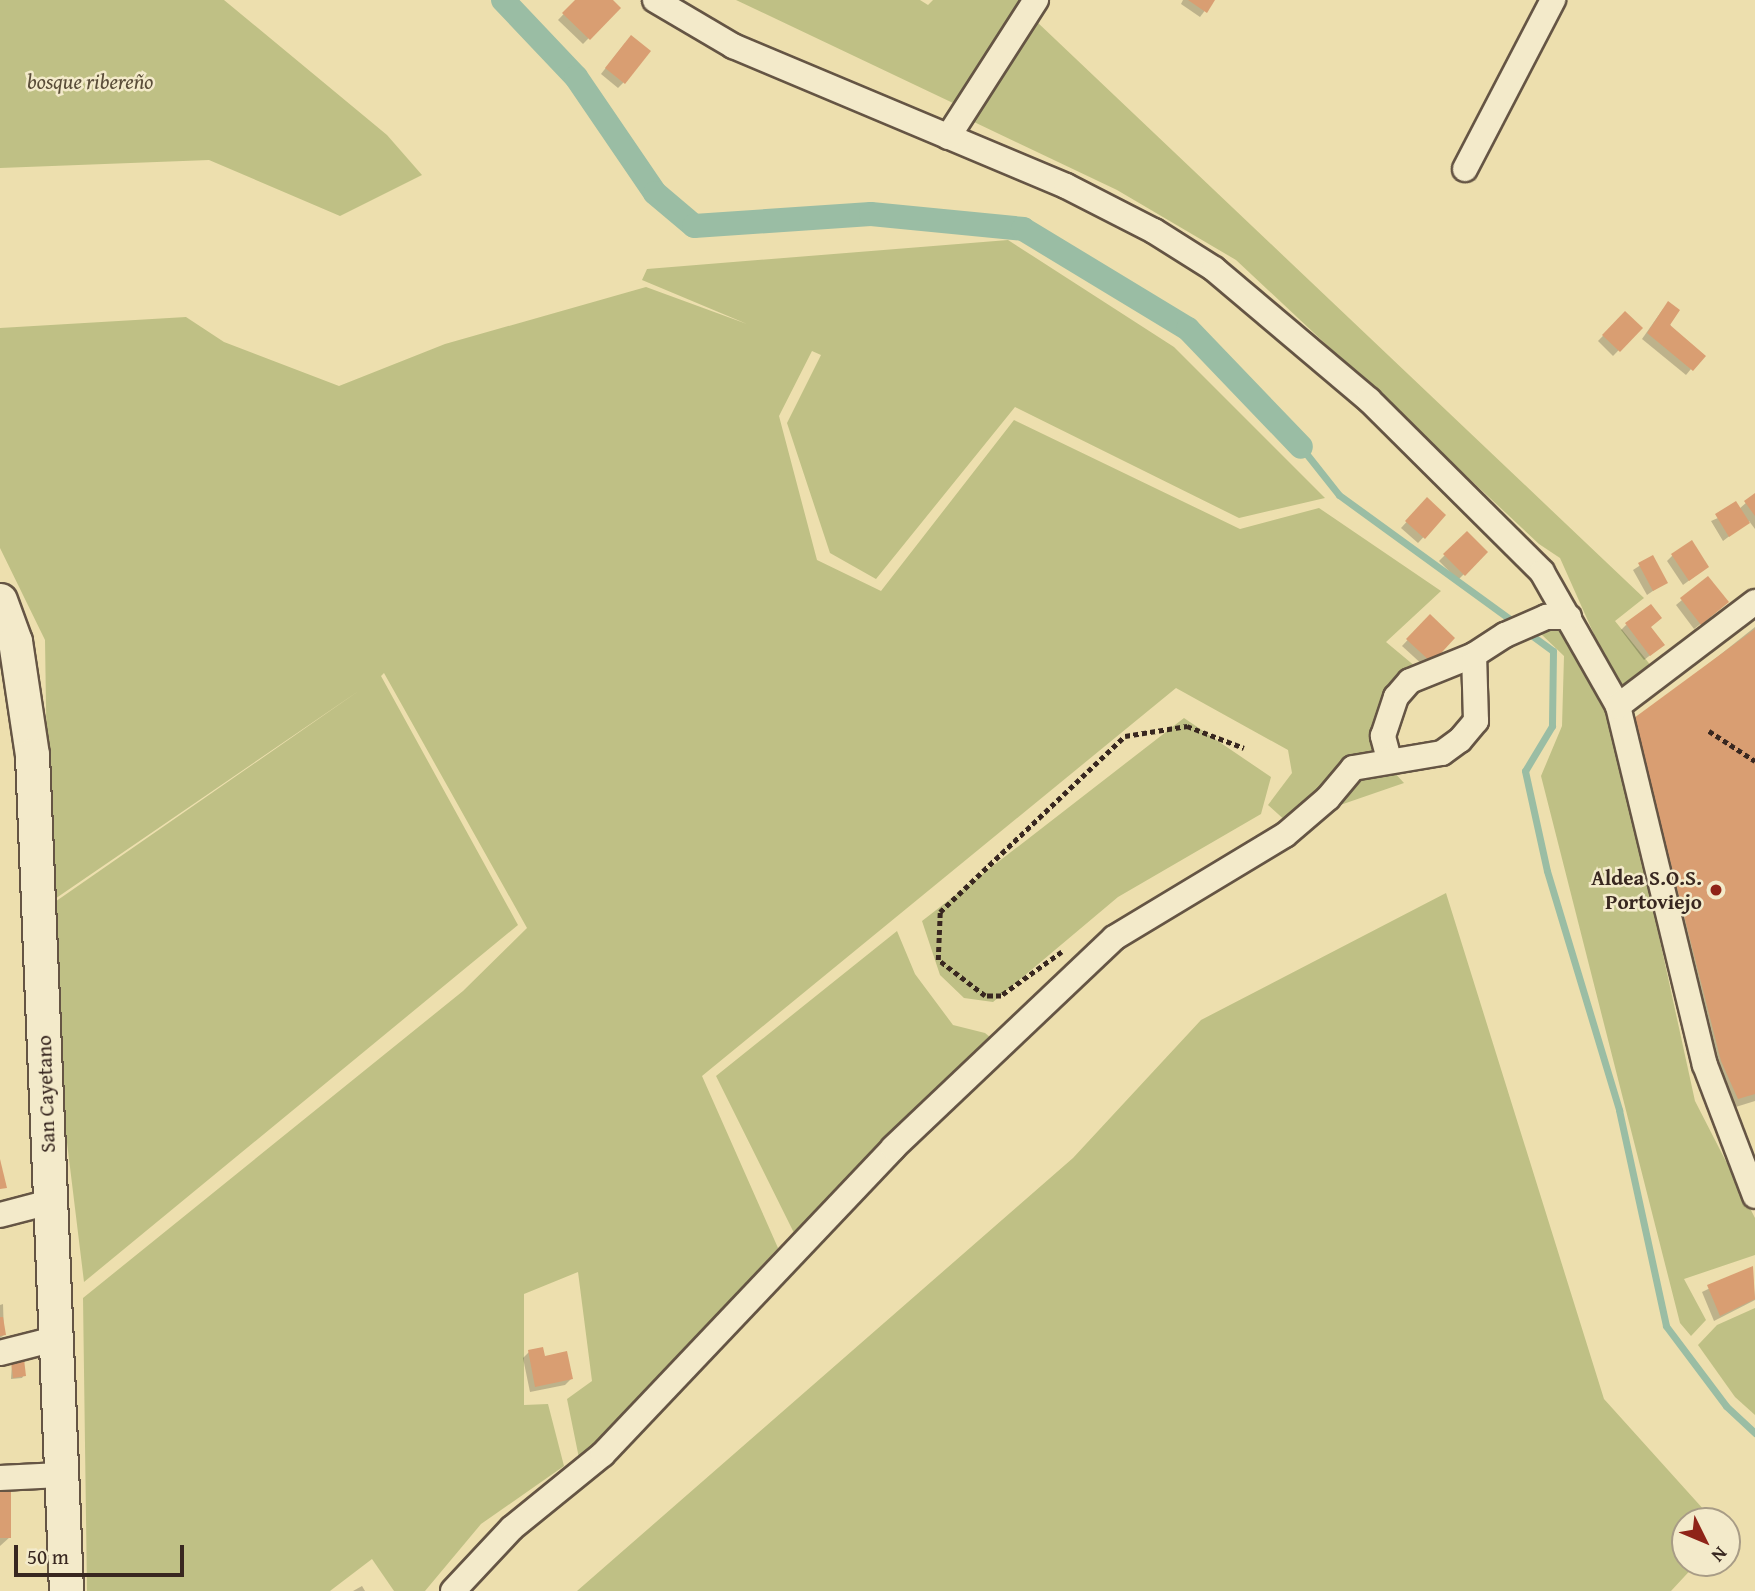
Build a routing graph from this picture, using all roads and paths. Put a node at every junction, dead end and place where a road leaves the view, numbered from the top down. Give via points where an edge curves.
1 (655, 0) edge
2 (1036, 0) edge
3 (1553, 0) edge
4 (948, 137) junction
5 (1465, 169) dead end
6 (0, 600) edge
7 (1755, 602) edge
8 (1569, 617) junction
9 (1474, 655) junction
10 (1618, 706) junction
11 (1709, 731) dead end
12 (1244, 748) dead end
13 (1389, 759) junction
14 (1755, 761) edge
15 (1067, 949) dead end
16 (1755, 1196) edge
17 (50, 1202) junction
18 (0, 1215) edge
19 (55, 1339) junction
20 (0, 1353) edge
21 (60, 1475) junction
22 (0, 1478) edge
23 (66, 1591) edge
24 (453, 1591) edge

1 - 4 street via 733,46
2 - 4 street
3 - 5 street
4 - 8 street via 1066,186 1154,231 1214,269 1369,400 1542,572
6 - 17 main road, San Cayetano via 15,641 32,755
7 - 10 street
8 - 9 street via 1546,617
8 - 10 street
9 - 13 street via 1410,681 1396,696 1382,736
9 - 13 street via 1478,699 1476,721 1468,731 1442,753
10 - 16 street via 1705,1065
11 - 14 path
12 - 15 path via 1187,726 1125,736 940,912 938,960 985,996 1001,996
13 - 24 street via 1353,768 1328,798 1285,835 1114,938 893,1148 603,1454 512,1528
17 - 18 street
17 - 19 main road, San Cayetano
19 - 20 street
19 - 21 main road, San Cayetano
21 - 22 street
21 - 23 main road, San Cayetano

